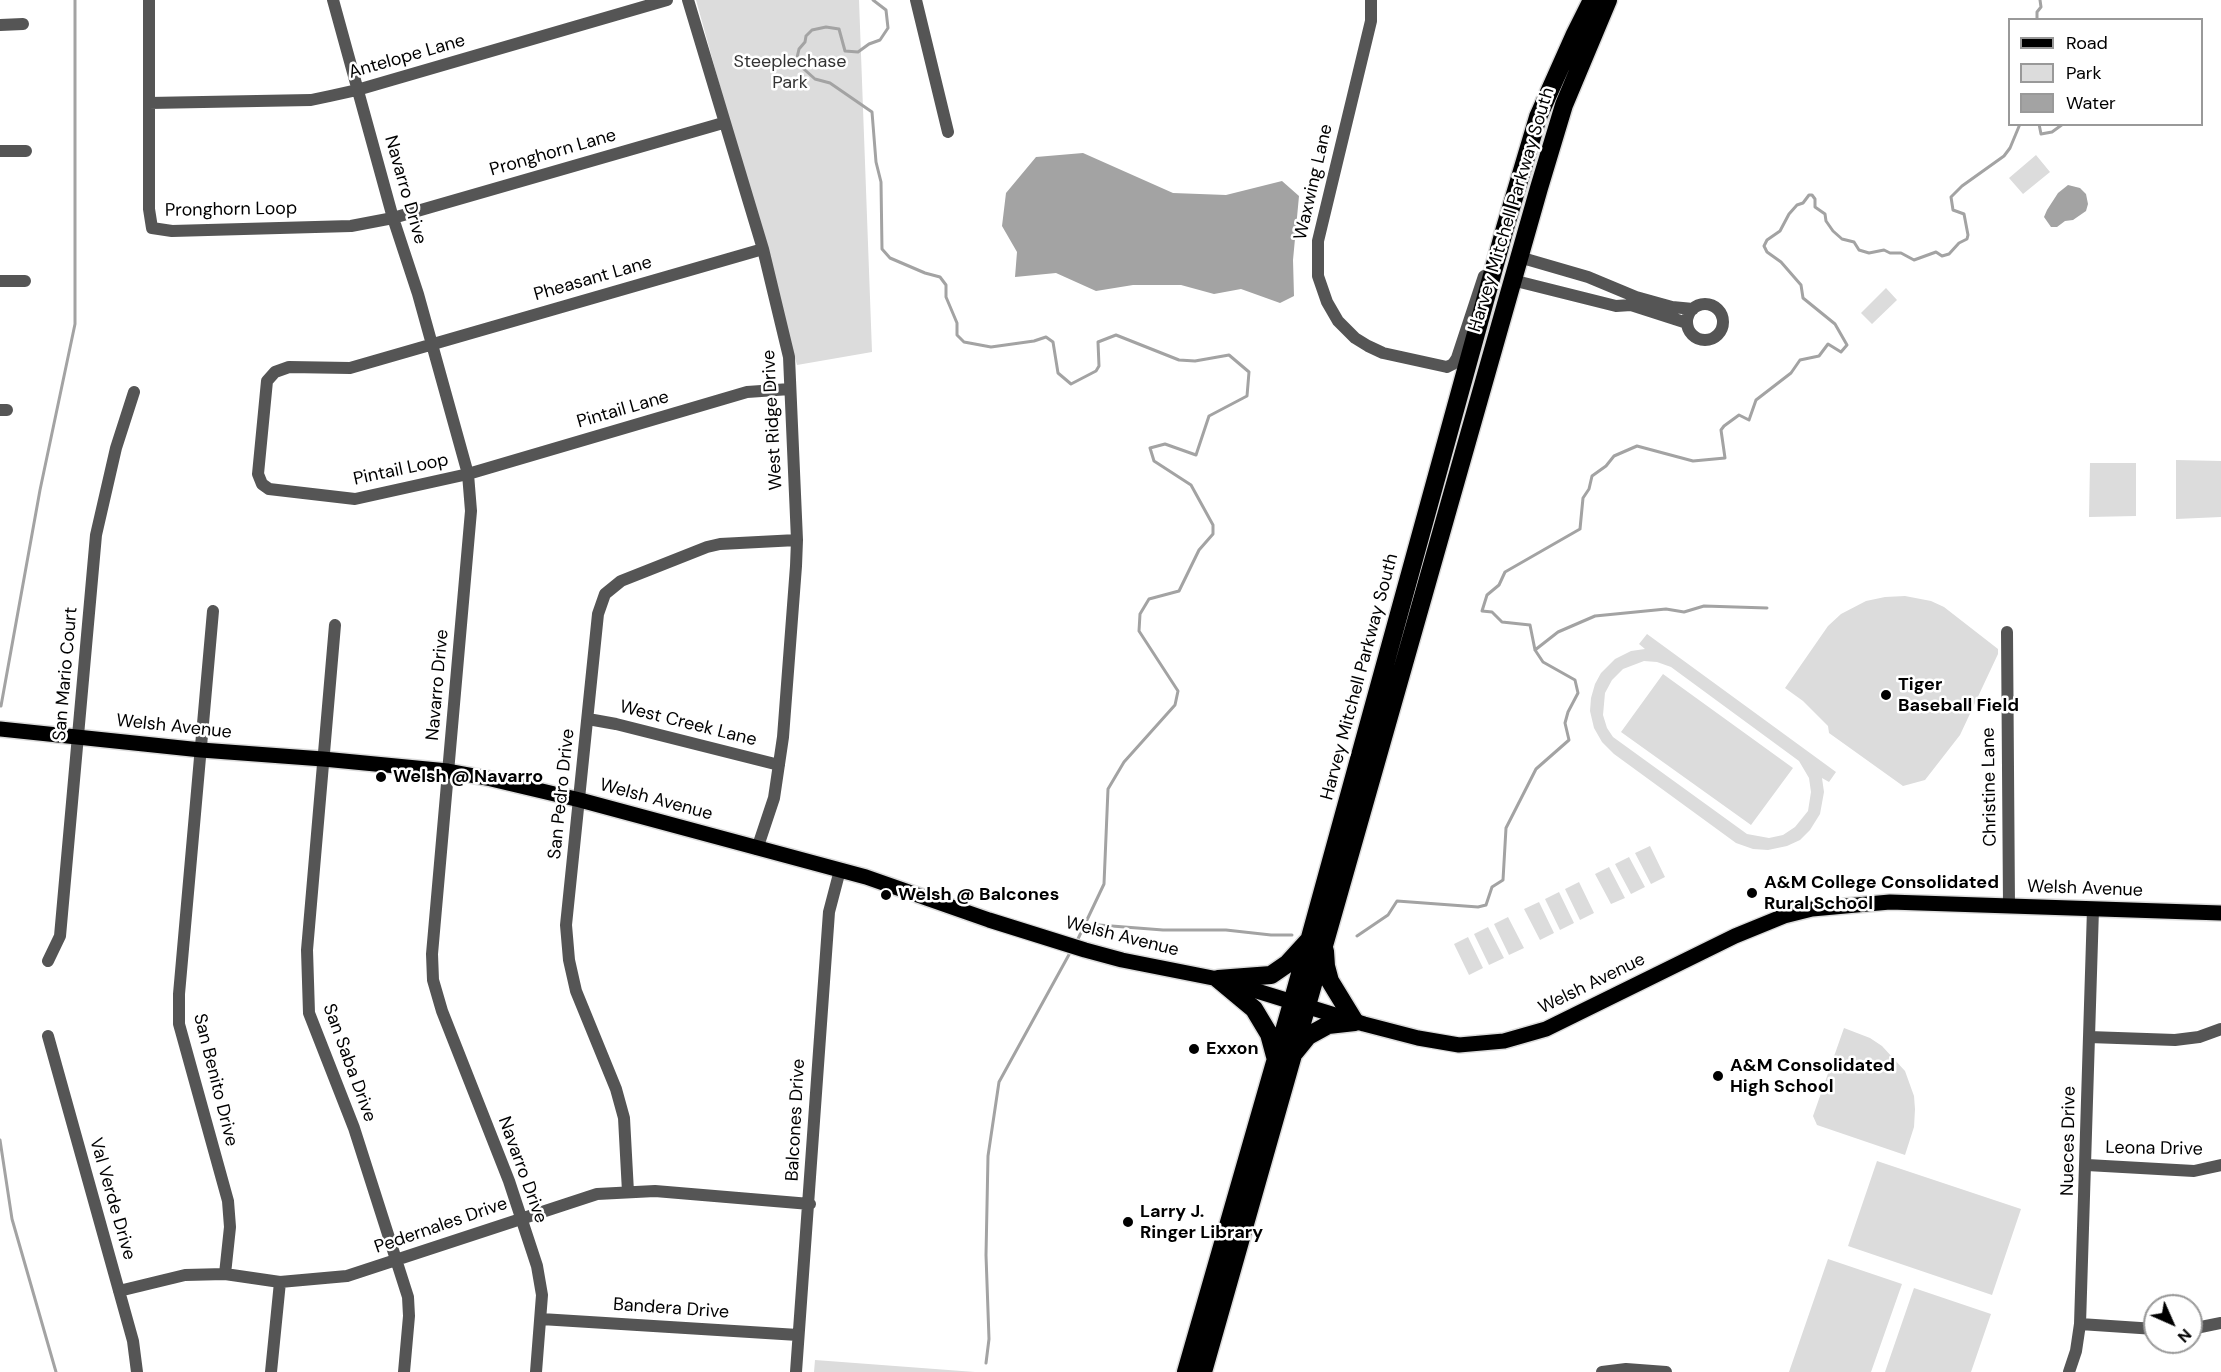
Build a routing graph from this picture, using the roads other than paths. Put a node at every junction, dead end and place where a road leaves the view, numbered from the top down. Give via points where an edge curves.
1 (149, 0) edge
2 (333, 0) edge
3 (667, 0) edge
4 (688, 0) edge
5 (916, 0) edge
6 (1371, 0) edge
7 (1578, 0) edge
8 (1593, 0) edge
9 (1608, 0) edge
10 (23, 24) dead end
11 (0, 25) edge
12 (357, 90) junction
13 (149, 103) junction
14 (1538, 117) junction
15 (723, 123) junction
16 (948, 132) dead end
17 (0, 151) edge
18 (26, 151) dead end
19 (393, 218) junction
20 (1505, 228) junction
21 (763, 249) junction
22 (1519, 257) junction
23 (1512, 280) junction
24 (0, 281) edge
25 (25, 281) dead end
26 (1693, 309) junction
27 (1687, 323) junction
28 (432, 344) junction
29 (1447, 368) junction
30 (790, 390) junction
31 (134, 392) dead end
32 (1460, 393) junction
33 (468, 474) junction
34 (797, 540) junction
35 (213, 611) dead end
36 (335, 625) dead end
37 (2007, 632) dead end
38 (588, 719) junction
39 (0, 729) edge
40 (79, 737) junction
41 (201, 750) junction
42 (323, 759) junction
43 (779, 765) junction
44 (448, 771) junction
45 (580, 800) junction
46 (757, 849) junction
47 (840, 870) junction
48 (2009, 906) junction
49 (2093, 909) junction
50 (2221, 914) edge
51 (1317, 941) junction
52 (48, 961) dead end
53 (1218, 979) junction
54 (1299, 1005) junction
55 (1355, 1022) junction
56 (2221, 1029) edge
57 (48, 1036) dead end
58 (2089, 1037) junction
59 (1284, 1058) junction
60 (2086, 1165) junction
61 (2221, 1165) edge
62 (628, 1192) junction
63 (810, 1204) junction
64 (521, 1218) junction
65 (396, 1260) junction
66 (225, 1274) junction
67 (280, 1282) junction
68 (119, 1291) junction
69 (541, 1319) junction
70 (2221, 1323) edge
71 (2080, 1324) junction
72 (2203, 1327) edge
73 (2143, 1328) edge
74 (798, 1335) junction
75 (1196, 1371) edge
76 (137, 1372) edge
77 (271, 1372) edge
78 (404, 1372) edge
79 (536, 1372) edge
80 (796, 1372) edge
81 (1602, 1372) edge
82 (1666, 1372) edge
83 (2069, 1372) edge

1 - 13 street, Pronghorn Loop
2 - 12 street, Navarro Drive
3 - 12 street, Antelope Lane
4 - 15 street, West Ridge Drive
5 - 16 street
6 - 29 street, Waxwing Lane via 1371,21 1318,241 1318,276 1332,312 1355,338 1383,352
7 - 14 highway
8 - 14 highway, Harvey Mitchell Parkway South
9 - 22 highway, Harvey Mitchell Parkway South via 1564,105
10 - 11 street
12 - 13 street, Antelope Lane via 311,100
12 - 19 street, Navarro Drive
13 - 19 street, Pronghorn Loop via 152,228 172,231 351,226
14 - 20 highway, Harvey Mitchell Parkway South
15 - 19 street, Pronghorn Lane
15 - 21 street, West Ridge Drive
17 - 18 street
19 - 28 street, Navarro Drive
20 - 29 street via 1482,279 1457,358
20 - 32 highway, Harvey Mitchell Parkway South
21 - 28 street, Pheasant Lane
21 - 30 street, West Ridge Drive via 786,338
22 - 23 highway, Harvey Mitchell Parkway South
22 - 26 street via 1588,277 1636,297
23 - 27 street via 1616,306 1631,305
23 - 51 highway, Harvey Mitchell Parkway South
24 - 25 street
26 - 27 street
26 - 27 street via 1705,304 1715,308 1722,316 1722,327 1716,336 1701,340 1692,334
28 - 33 street, Navarro Drive
28 - 33 street, Pintail Loop via 350,368 289,367 275,372 267,381 258,474 269,489 355,499
29 - 32 street
30 - 33 street, Pintail Lane via 747,392
30 - 34 street, West Ridge Drive
31 - 40 street, San Mario Court via 116,448 96,535
32 - 51 highway, Harvey Mitchell Parkway South
33 - 44 street, Navarro Drive via 471,511
34 - 38 street, San Pedro Drive via 707,547 621,581 605,594 598,614
34 - 43 street, West Ridge Drive
35 - 41 street, San Benito Drive
36 - 42 street, San Saba Drive
37 - 48 street, Christine Lane
38 - 43 street, West Creek Lane
38 - 45 street, San Pedro Drive
39 - 40 main road, Welsh Avenue
40 - 41 main road, Welsh Avenue
40 - 52 street, San Mario Court via 60,936
41 - 42 main road, Welsh Avenue
41 - 66 street, San Benito Drive via 179,1024 228,1201 230,1227
42 - 44 main road, Welsh Avenue
42 - 65 street, San Saba Drive via 307,950 309,1013 354,1128
43 - 46 street, West Ridge Drive via 774,798
44 - 45 main road, Welsh Avenue
44 - 64 street, Navarro Drive via 433,980
45 - 46 main road, Welsh Avenue
45 - 62 street, San Pedro Drive via 566,925 569,960 576,992 624,1118
46 - 47 main road, Welsh Avenue
47 - 53 main road, Welsh Avenue via 1066,945
47 - 63 street, Balcones Drive via 829,912
48 - 49 main road, Welsh Avenue
48 - 55 main road, Welsh Avenue via 1879,903 1798,912 1730,938 1559,1024 1504,1041 1448,1044
49 - 50 main road, Welsh Avenue
49 - 58 street, Nueces Drive
51 - 53 highway via 1271,975
51 - 54 highway, Harvey Mitchell Parkway South
51 - 55 highway via 1330,981
53 - 54 main road, Welsh Avenue
53 - 59 highway via 1254,1009
54 - 55 main road, Welsh Avenue
54 - 59 highway, Harvey Mitchell Parkway South
55 - 59 highway via 1328,1025 1308,1036
56 - 58 street via 2175,1040
57 - 68 street, Val Verde Drive
58 - 60 street, Nueces Drive
59 - 75 highway, Harvey Mitchell Parkway South
60 - 61 street, Leona Drive via 2194,1171
60 - 71 street, Nueces Drive
62 - 63 street, Pedernales Drive
62 - 64 street, Pedernales Drive via 597,1194
63 - 74 street, Balcones Drive
64 - 65 street, Pedernales Drive
64 - 69 street, Navarro Drive via 543,1295
65 - 67 street, Pedernales Drive via 347,1276
65 - 78 street, San Saba Drive via 408,1297
66 - 67 street, Pedernales Drive
66 - 68 street, Pedernales Drive via 185,1275
67 - 77 street
68 - 76 street, Val Verde Drive
69 - 74 street, Bandera Drive
69 - 79 street, Navarro Drive
70 - 72 street
71 - 73 street
71 - 83 street, Nueces Drive
74 - 80 street, Balcones Drive
81 - 82 street

